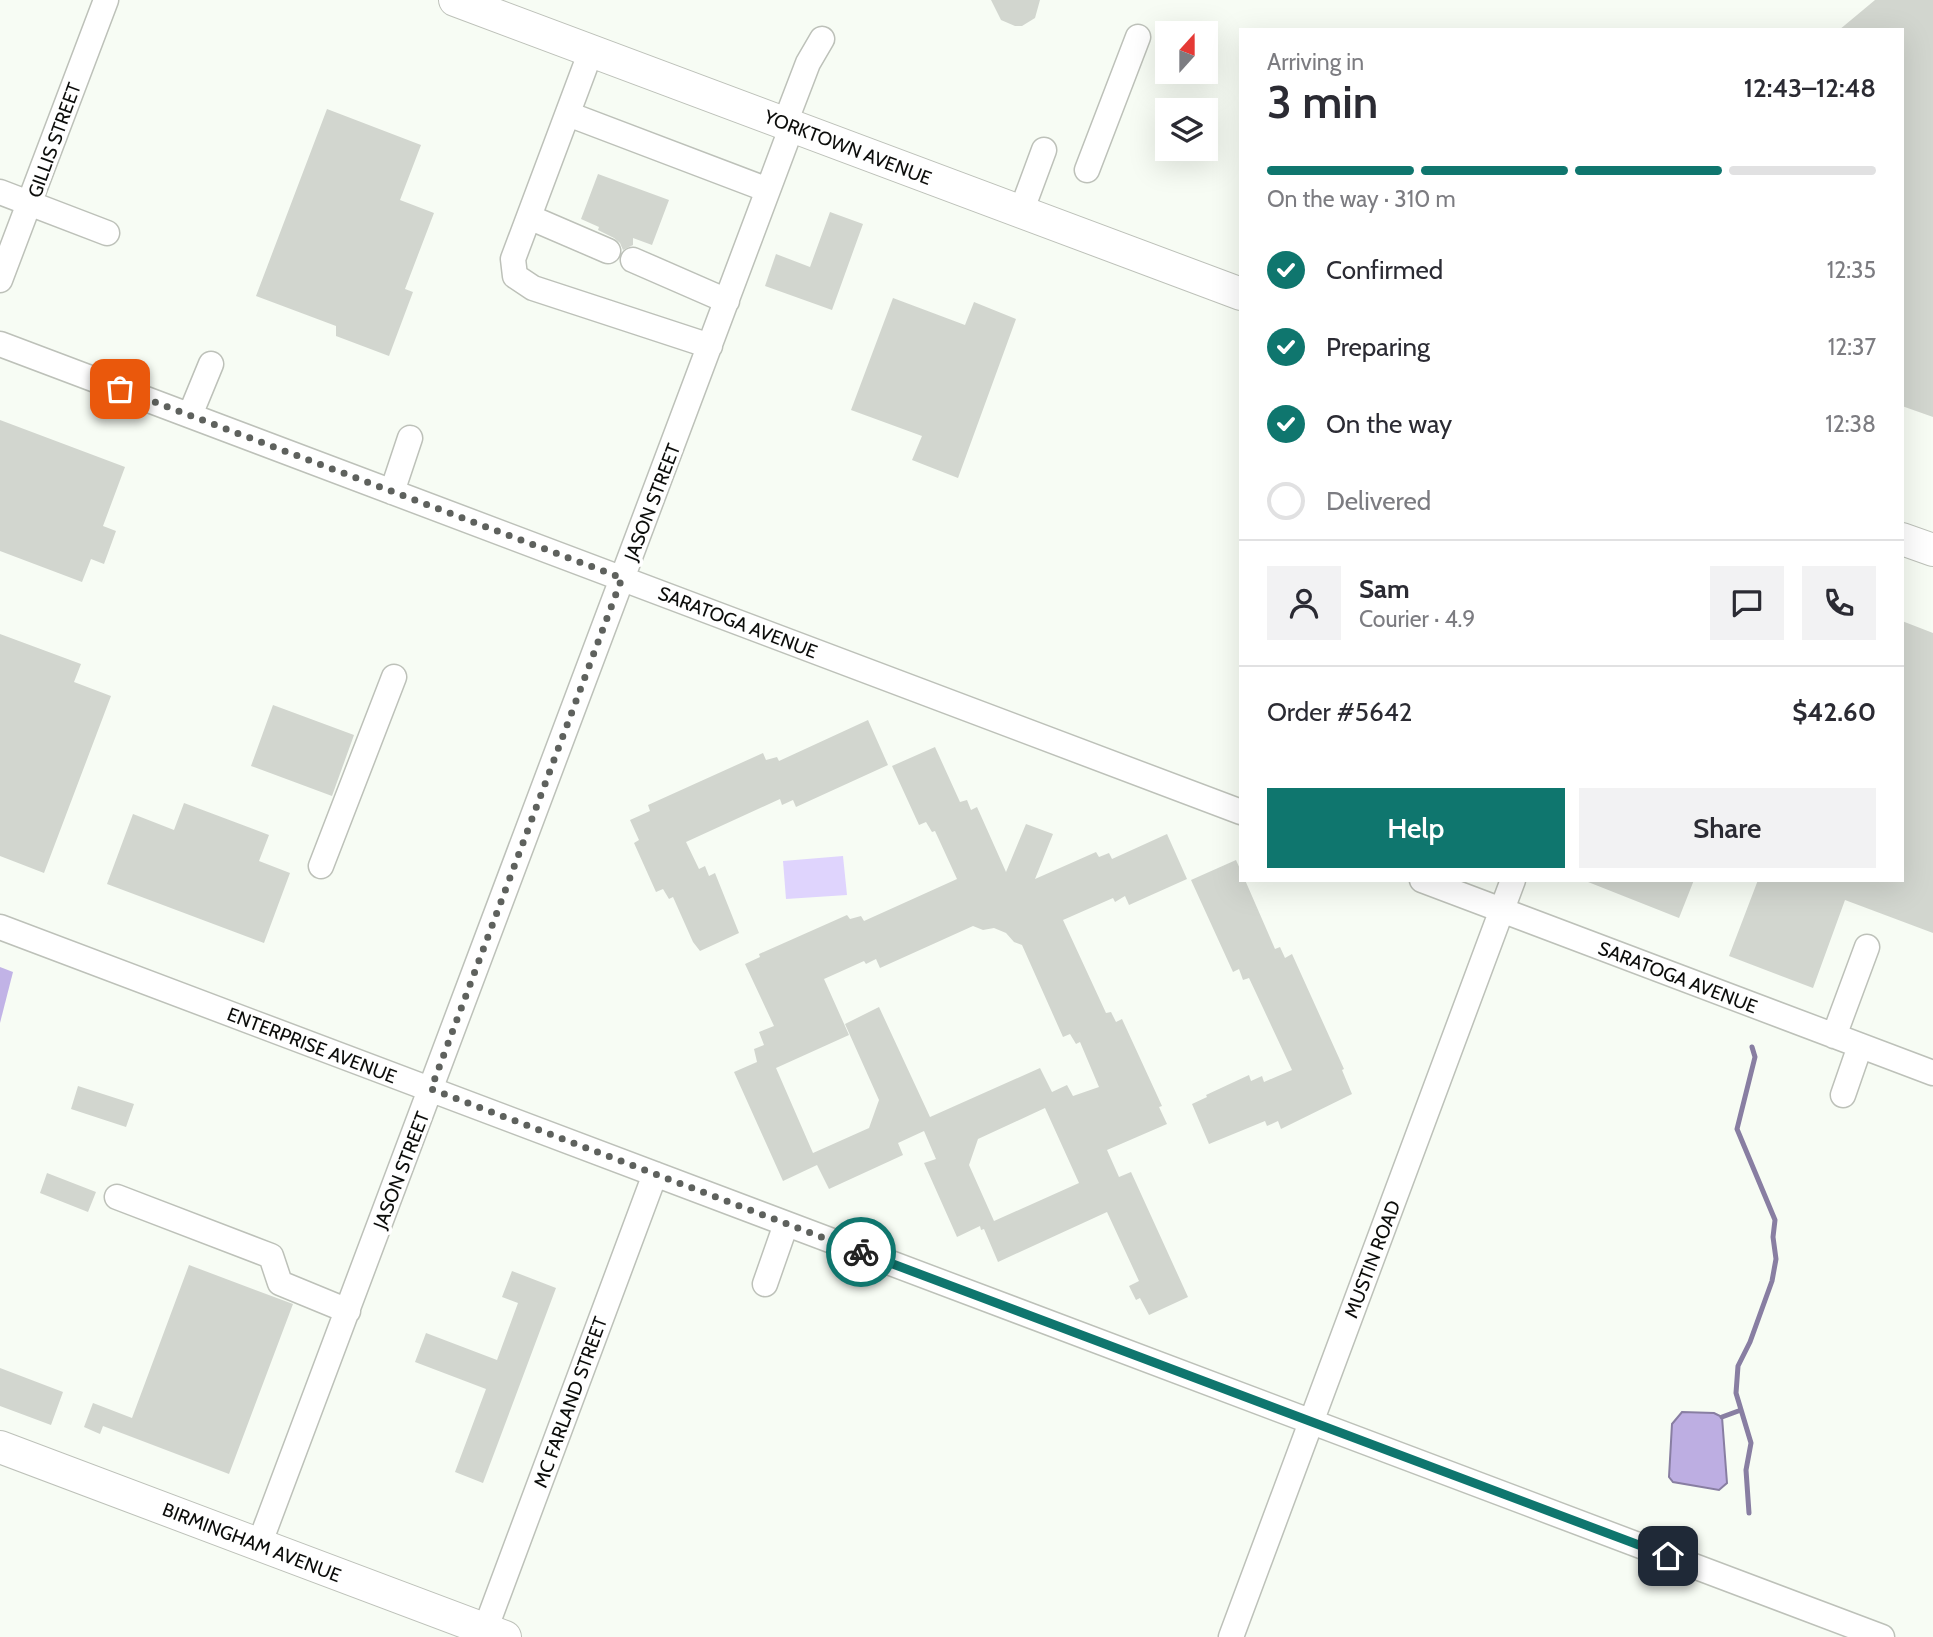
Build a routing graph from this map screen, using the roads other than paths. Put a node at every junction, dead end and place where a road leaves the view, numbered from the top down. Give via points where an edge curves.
1 (106, 0) edge
2 (455, 0) edge
3 (1138, 37) dead end
4 (822, 39) dead end
5 (591, 51) junction
6 (568, 114) junction
7 (788, 124) junction
8 (1044, 150) dead end
9 (1087, 170) dead end
10 (768, 190) junction
11 (0, 192) edge
12 (30, 203) junction
13 (1021, 212) junction
14 (529, 217) junction
15 (107, 233) dead end
16 (608, 251) dead end
17 (633, 260) dead end
18 (0, 280) edge
19 (1239, 293) edge
20 (727, 301) junction
21 (0, 344) edge
22 (710, 346) junction
23 (211, 364) dead end
24 (190, 415) junction
25 (410, 438) dead end
26 (393, 492) junction
27 (1904, 540) edge
28 (1933, 550) edge
29 (622, 578) junction
30 (394, 677) dead end
31 (1239, 811) edge
32 (321, 866) dead end
33 (1427, 882) edge
34 (1512, 882) edge
35 (1502, 910) junction
36 (0, 927) edge
37 (1867, 947) dead end
38 (1834, 1036) junction
39 (1860, 1046) junction
40 (1933, 1073) edge
41 (431, 1089) junction
42 (1843, 1095) dead end
43 (654, 1174) junction
44 (117, 1197) dead end
45 (786, 1223) junction
46 (765, 1284) dead end
47 (348, 1311) junction
48 (1312, 1422) junction
49 (0, 1447) edge
50 (259, 1545) junction
51 (495, 1633) edge
52 (1231, 1637) edge
53 (1882, 1637) edge

1 - 12 street, GILLIS STREET
2 - 5 main road, YORKTOWN AVENUE
3 - 9 street
4 - 7 street, JASON STREET via 807,63
5 - 6 street
5 - 7 main road, YORKTOWN AVENUE
6 - 10 street
6 - 14 street
7 - 10 street, JASON STREET
7 - 13 main road, YORKTOWN AVENUE
8 - 13 street
10 - 20 street, JASON STREET
11 - 12 street
12 - 15 street
12 - 18 street, GILLIS STREET
13 - 19 main road, YORKTOWN AVENUE
14 - 16 street
14 - 22 street via 513,259 515,276 533,288
17 - 20 street
20 - 22 street, JASON STREET
21 - 24 street, SARATOGA AVENUE
22 - 29 street, JASON STREET
23 - 24 street
24 - 26 street, SARATOGA AVENUE
25 - 26 street
26 - 29 street, SARATOGA AVENUE
27 - 28 main road
29 - 31 street, SARATOGA AVENUE
29 - 41 street, JASON STREET
30 - 32 street
33 - 35 street, SARATOGA AVENUE
34 - 35 street, MUSTIN ROAD
35 - 38 street, SARATOGA AVENUE
35 - 48 street, MUSTIN ROAD
36 - 41 street, ENTERPRISE AVENUE
37 - 38 street
38 - 39 street, SARATOGA AVENUE
39 - 40 street, SARATOGA AVENUE
39 - 42 street
41 - 43 street, ENTERPRISE AVENUE
41 - 47 street, JASON STREET
43 - 45 street, ENTERPRISE AVENUE
43 - 51 street, MC FARLAND STREET
44 - 47 street via 271,1256 280,1283
45 - 46 street
45 - 48 street, ENTERPRISE AVENUE
47 - 50 street, JASON STREET
48 - 52 street, MUSTIN ROAD
48 - 53 street, ENTERPRISE AVENUE
49 - 50 main road, BIRMINGHAM AVENUE
50 - 51 main road, BIRMINGHAM AVENUE

